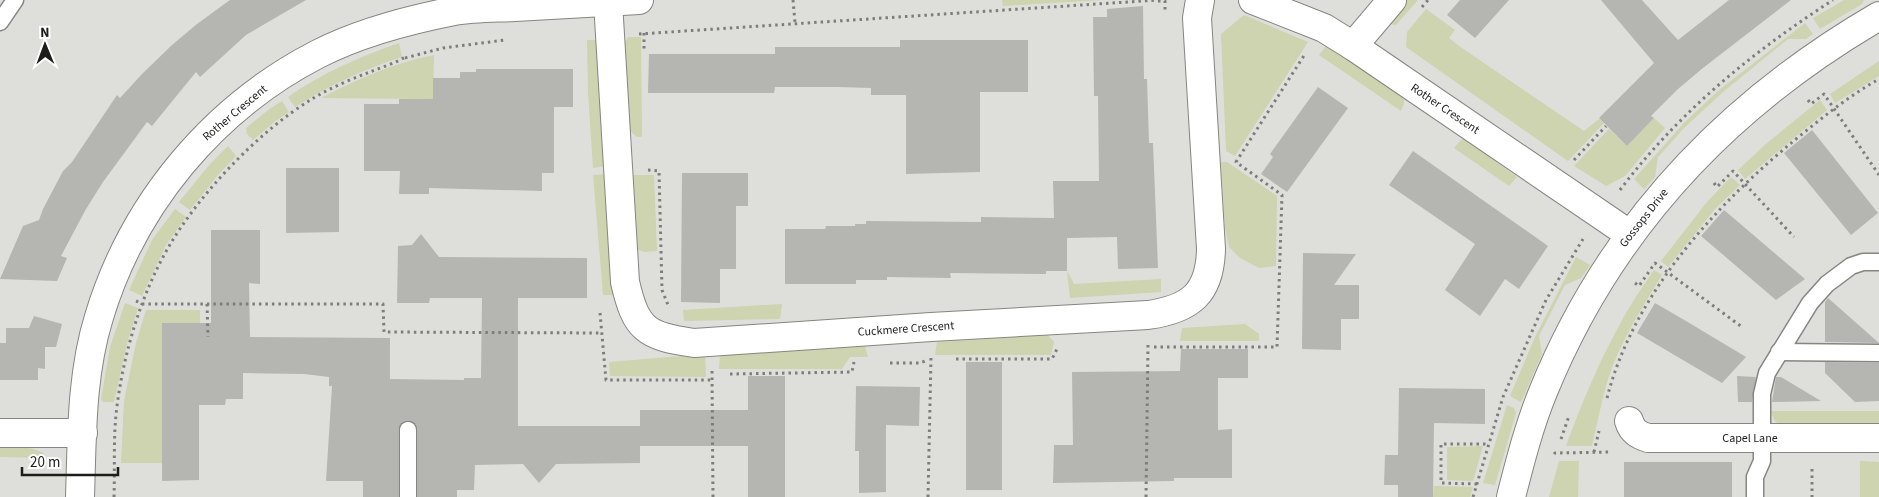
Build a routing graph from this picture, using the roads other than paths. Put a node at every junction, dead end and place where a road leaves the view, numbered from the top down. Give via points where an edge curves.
1 (15, 0) edge
2 (639, 0) edge
3 (1200, 0) edge
4 (1253, 0) edge
5 (1392, 0) edge
6 (608, 2) junction
7 (426, 9) edge
8 (1879, 16) edge
9 (0, 22) edge
10 (1353, 46) junction
11 (1629, 234) junction
12 (1879, 262) edge
13 (1779, 352) junction
14 (1879, 353) edge
15 (1629, 421) dead end
16 (408, 430) dead end
17 (0, 433) edge
18 (82, 433) junction
19 (1762, 438) junction
20 (1879, 438) edge
21 (80, 497) edge
22 (408, 497) edge
23 (1511, 497) edge
24 (1755, 497) edge

1 - 9 lane
2 - 6 street, Rother Crescent
3 - 6 street, Cuckmere Crescent via 1197,18 1211,267 1206,283 1182,306 1148,315 694,343 672,340 643,326 634,314 625,282
4 - 10 street, Rother Crescent via 1324,28
5 - 10 street
6 - 7 street, Rother Crescent via 455,11
7 - 18 street, Rother Crescent via 398,24 318,54 260,90 206,135 183,160 143,217 108,290 89,357
8 - 11 street, Gossops Drive via 1795,69 1756,101 1694,158
10 - 11 street, Rother Crescent
11 - 23 street, Gossops Drive via 1594,288 1543,392
12 - 13 lane via 1851,266 1827,284 1810,303
13 - 14 lane
13 - 19 lane via 1763,383
15 - 19 street, Capel Lane via 1631,428 1648,438
16 - 22 lane
17 - 18 street
18 - 21 street, Rother Crescent
19 - 20 street, Capel Lane
19 - 24 lane via 1762,461 1756,477

